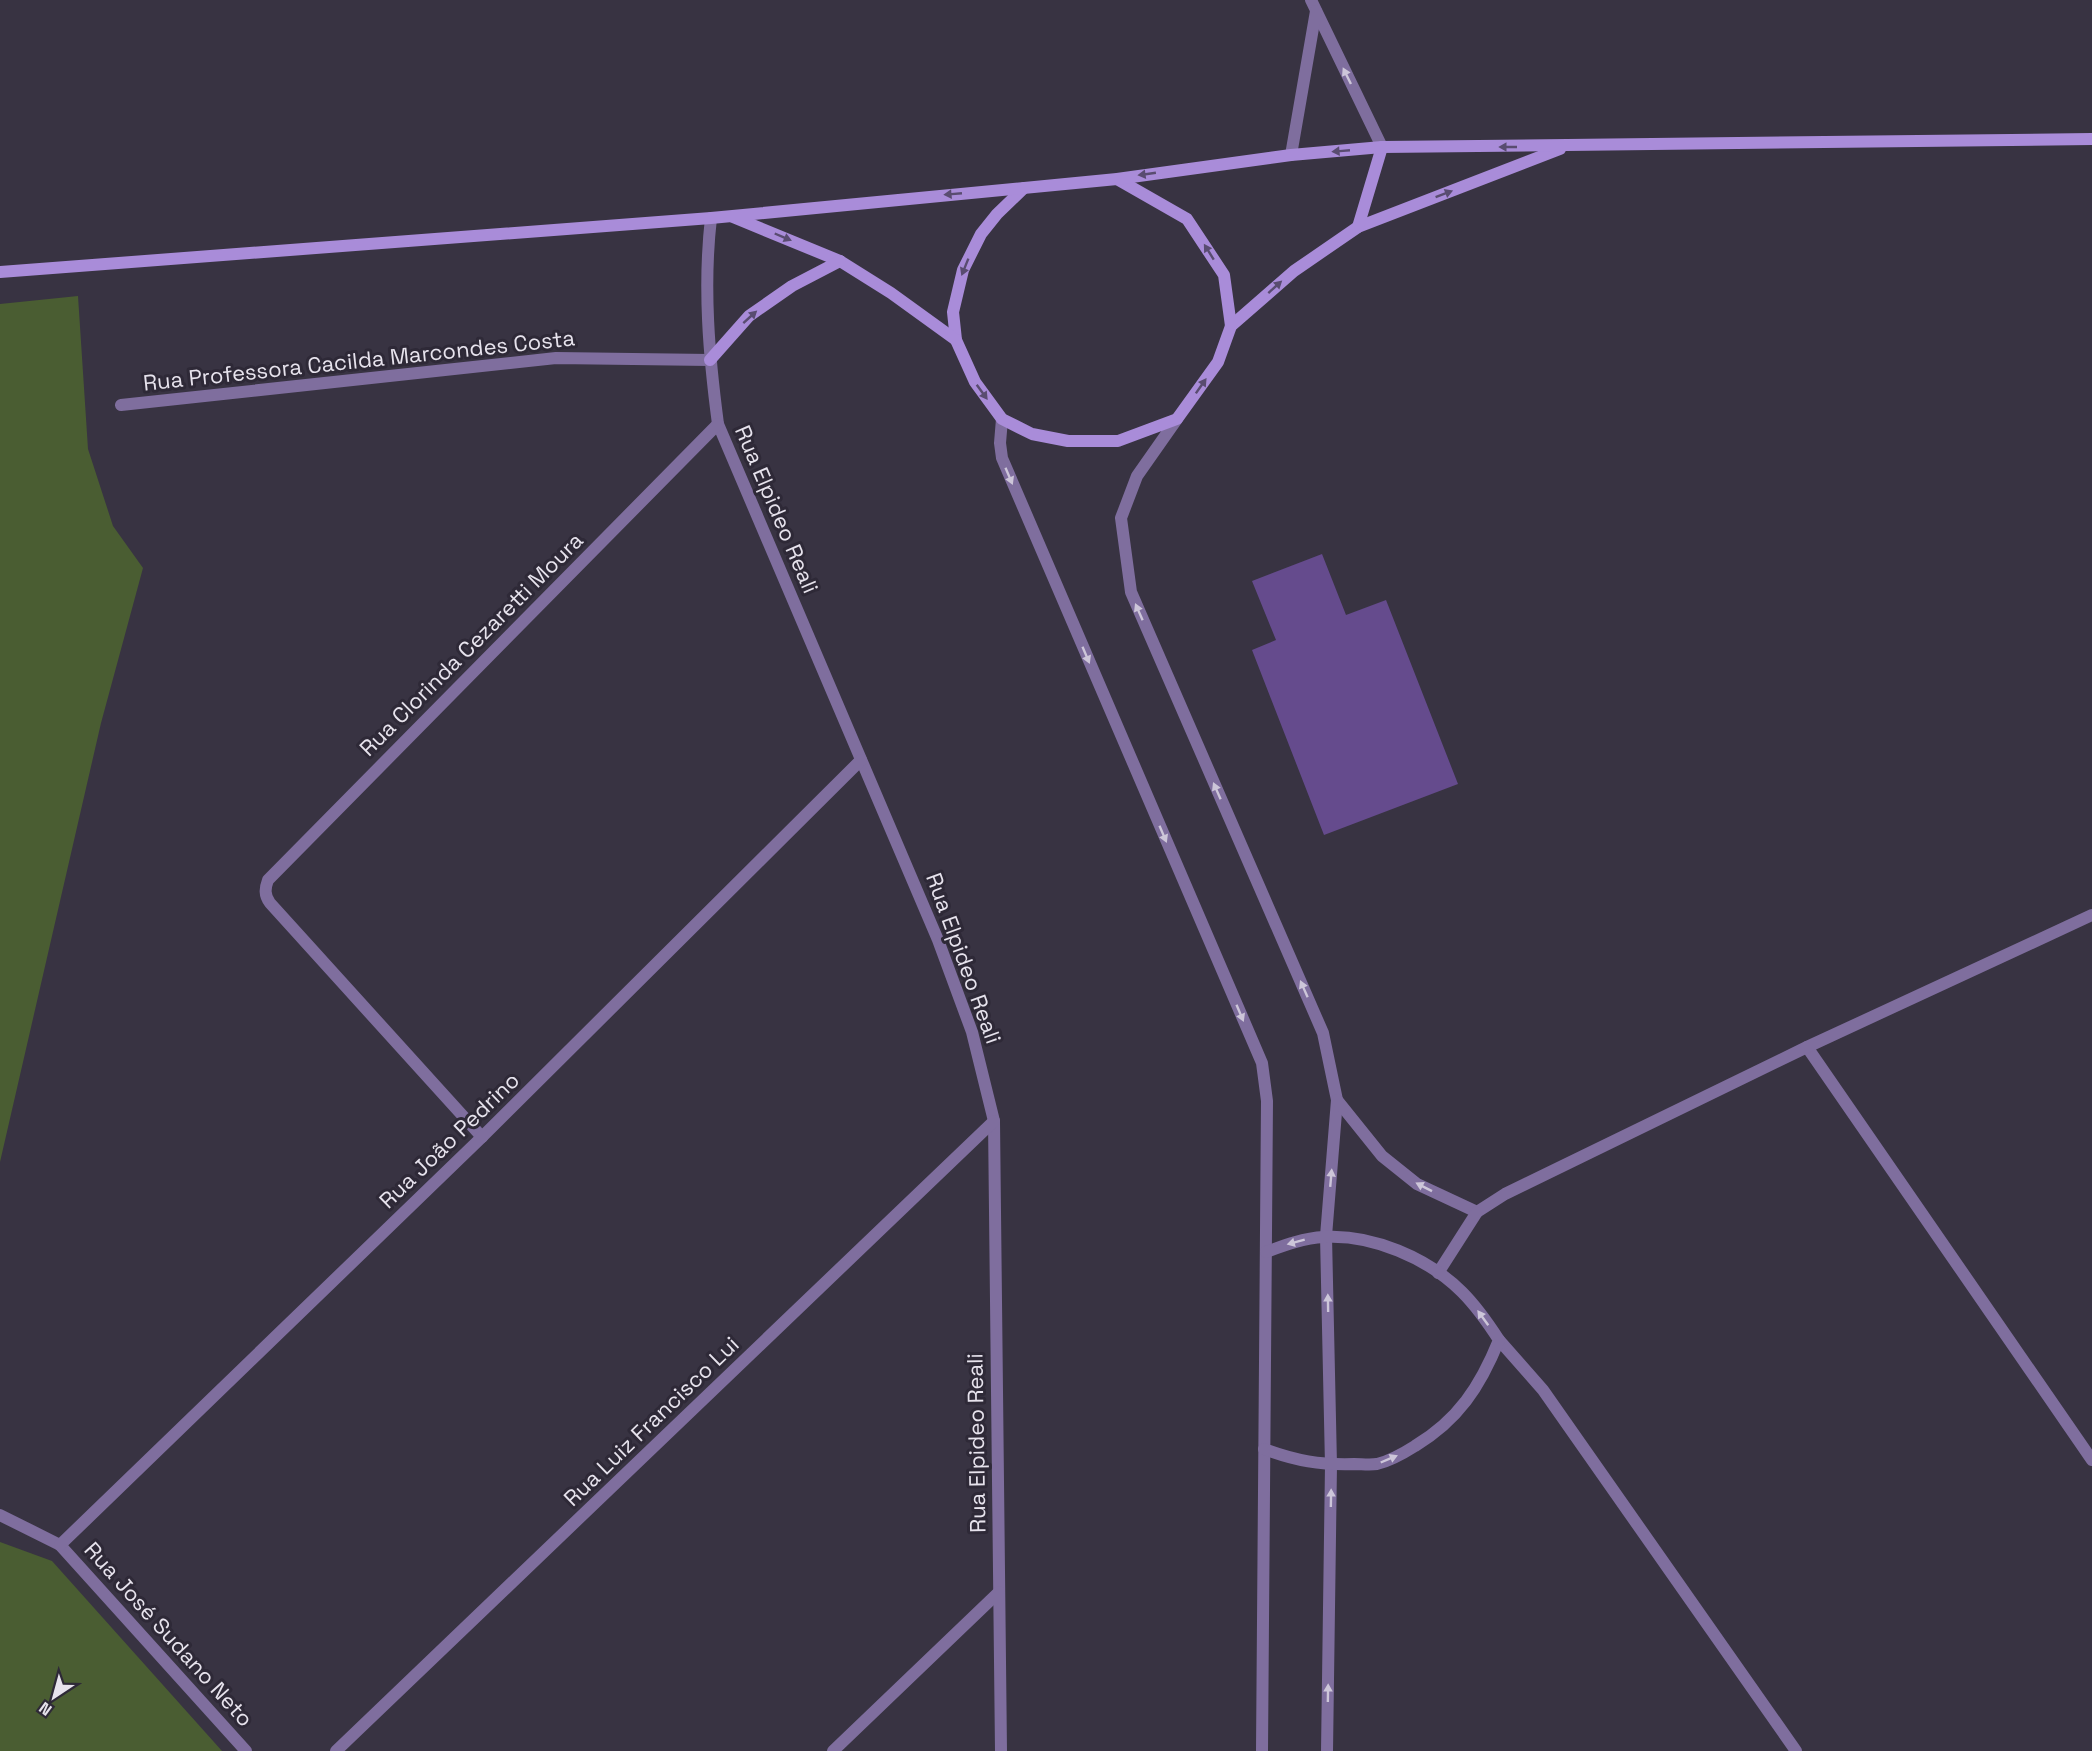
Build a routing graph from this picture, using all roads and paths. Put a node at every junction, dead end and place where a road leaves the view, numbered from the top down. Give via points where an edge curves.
1 (1314, 6) edge
2 (2092, 139) edge
3 (1382, 147) junction
4 (1567, 147) junction
5 (1291, 155) junction
6 (1117, 178) junction
7 (1024, 188) junction
8 (729, 215) junction
9 (711, 218) junction
10 (1358, 227) junction
11 (840, 261) junction
12 (0, 272) edge
13 (1231, 326) junction
14 (956, 340) junction
15 (710, 360) junction
16 (121, 405) dead end
17 (1002, 419) junction
18 (1178, 419) junction
19 (718, 424) junction
20 (861, 760) junction
21 (2092, 915) edge
22 (1807, 1047) junction
23 (1337, 1100) junction
24 (994, 1121) junction
25 (482, 1137) junction
26 (1477, 1212) junction
27 (1326, 1236) junction
28 (1266, 1252) junction
29 (1438, 1273) junction
30 (1499, 1340) junction
31 (1264, 1449) junction
32 (2092, 1460) edge
33 (1331, 1465) junction
34 (0, 1515) edge
35 (60, 1545) junction
36 (999, 1592) junction
37 (246, 1751) edge
38 (336, 1751) edge
39 (833, 1751) edge
40 (1001, 1751) edge
41 (1262, 1751) edge
42 (1327, 1751) edge
43 (1796, 1751) edge

3 -> 1 street
1 - 5 street
2 - 4 main road
4 -> 3 main road
3 -> 5 main road
3 - 10 main road
10 -> 4 main road
5 -> 6 main road
6 - 7 main road
13 -> 6 main road via 1224,276 1187,219
7 -> 8 main road
7 -> 14 main road via 981,234 963,270 953,312
8 - 9 main road
8 -> 11 main road
9 - 12 main road
9 - 15 street, Rua Elpideo Reali via 707,255
13 -> 10 main road via 1294,271
11 - 14 main road
15 -> 11 main road via 749,316 792,286
18 -> 13 main road via 1218,362
14 -> 17 main road via 975,382
15 - 16 street, Rua Professora Cacilda Marcondes Costa via 556,358
15 - 19 street, Rua Elpideo Reali
17 - 18 main road via 1032,434 1068,441 1118,441
17 -> 28 street via 1002,458 1262,1063 1267,1101
23 -> 18 street via 1323,1033 1131,592 1121,518 1137,476
19 - 20 street, Rua Elpideo Reali
19 - 25 street, Rua Clorinda Cezaretti Moura via 268,879 266,897
20 - 24 street, Rua Elpideo Reali via 939,940 972,1032
20 - 25 street, Rua João Pedrino
21 - 22 street
22 - 26 street via 1505,1194
22 - 32 street
26 -> 23 street via 1417,1184 1382,1156
27 -> 23 street
24 - 36 street, Rua Elpideo Reali
24 - 38 street, Rua Luiz Francisco Lui
25 - 35 street, Rua João Pedrino
26 - 29 street
27 -> 28 street
27 - 29 street via 1385,1246
33 -> 27 street
28 - 31 street
30 -> 29 street via 1462,1292
33 -> 30 street via 1377,1464 1429,1438 1471,1396
30 - 43 street via 1544,1390
31 - 33 street via 1292,1459
31 - 41 street
42 -> 33 street
34 - 35 street
35 - 37 street, Rua José Sudano Neto
36 - 39 street
36 - 40 street, Rua Elpideo Reali

